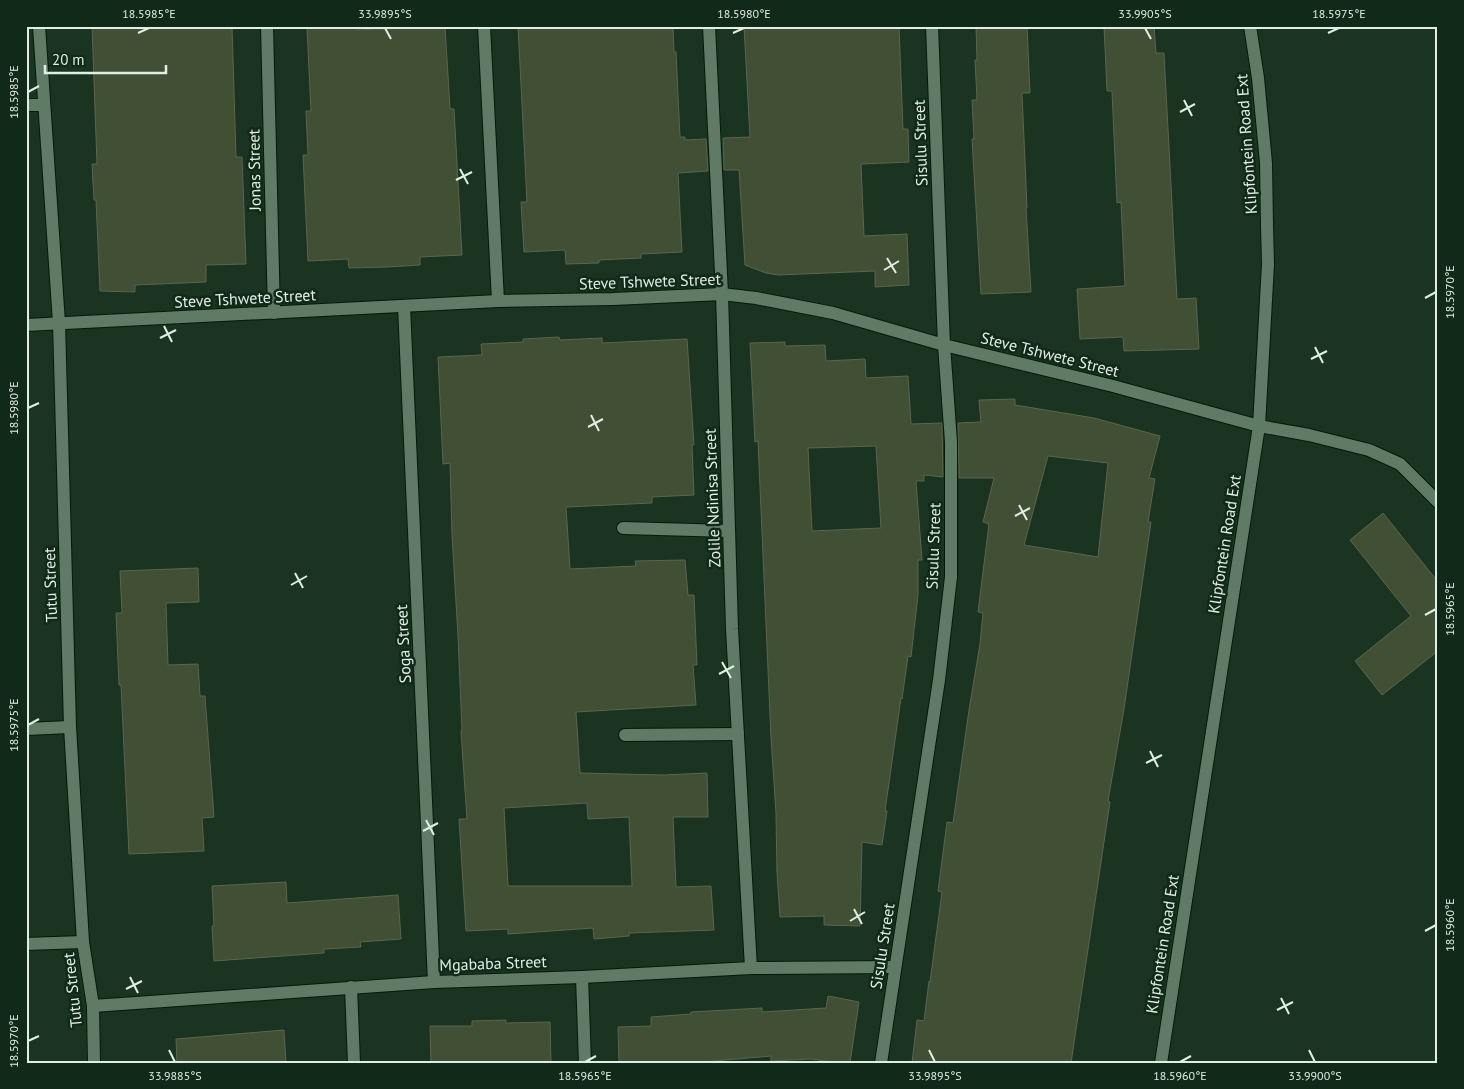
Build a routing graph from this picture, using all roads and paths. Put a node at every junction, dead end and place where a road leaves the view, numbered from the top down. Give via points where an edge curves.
1 (39, 26) edge
2 (267, 26) edge
3 (484, 26) edge
4 (709, 26) edge
5 (932, 26) edge
6 (1250, 26) edge
7 (26, 105) edge
8 (43, 105) junction
9 (722, 294) junction
10 (498, 300) junction
11 (404, 306) junction
12 (274, 313) junction
13 (59, 323) junction
14 (26, 325) edge
15 (944, 345) junction
16 (1258, 426) junction
17 (1438, 502) edge
18 (623, 528) dead end
19 (729, 531) junction
20 (70, 726) junction
21 (26, 729) edge
22 (738, 734) junction
23 (625, 735) dead end
24 (83, 942) junction
25 (26, 944) edge
26 (895, 967) junction
27 (751, 968) junction
28 (582, 976) junction
29 (434, 982) junction
30 (351, 987) junction
31 (93, 1006) junction
32 (94, 1063) edge
33 (354, 1063) edge
34 (585, 1063) edge
35 (881, 1063) edge
36 (1161, 1063) edge

1 - 8 street, Tutu Street
2 - 12 street, Jonas Street
3 - 10 street
4 - 9 street, Zolile Ndinisa Street
5 - 15 street, Sisulu Street
6 - 16 street, Klipfontein Road Ext via 1266,163 1268,264
7 - 8 street
8 - 13 street, Tutu Street
9 - 10 street, Steve Tshwete Street
9 - 15 street, Steve Tshwete Street via 785,302 833,313
9 - 19 street, Zolile Ndinisa Street
10 - 11 street, Steve Tshwete Street
11 - 12 street, Steve Tshwete Street
11 - 29 street, Soga Street
12 - 13 street, Steve Tshwete Street
13 - 14 street, Steve Tshwete Street
13 - 20 street, Tutu Street
15 - 16 street, Steve Tshwete Street via 1113,386
15 - 26 street, Sisulu Street via 951,442 950,577 939,680
16 - 17 street, Steve Tshwete Street via 1369,450 1400,464
16 - 36 street, Klipfontein Road Ext
18 - 19 street
19 - 22 street, Zolile Ndinisa Street
20 - 21 street
20 - 24 street, Tutu Street
22 - 23 street
22 - 27 street, Zolile Ndinisa Street
24 - 25 street
24 - 31 street, Tutu Street
26 - 27 street, Mgababa Street
26 - 35 street, Sisulu Street
27 - 28 street, Mgababa Street
28 - 29 street, Mgababa Street
28 - 34 street
29 - 30 street, Mgababa Street
30 - 31 street, Mgababa Street
30 - 33 street
31 - 32 street, Tutu Street

